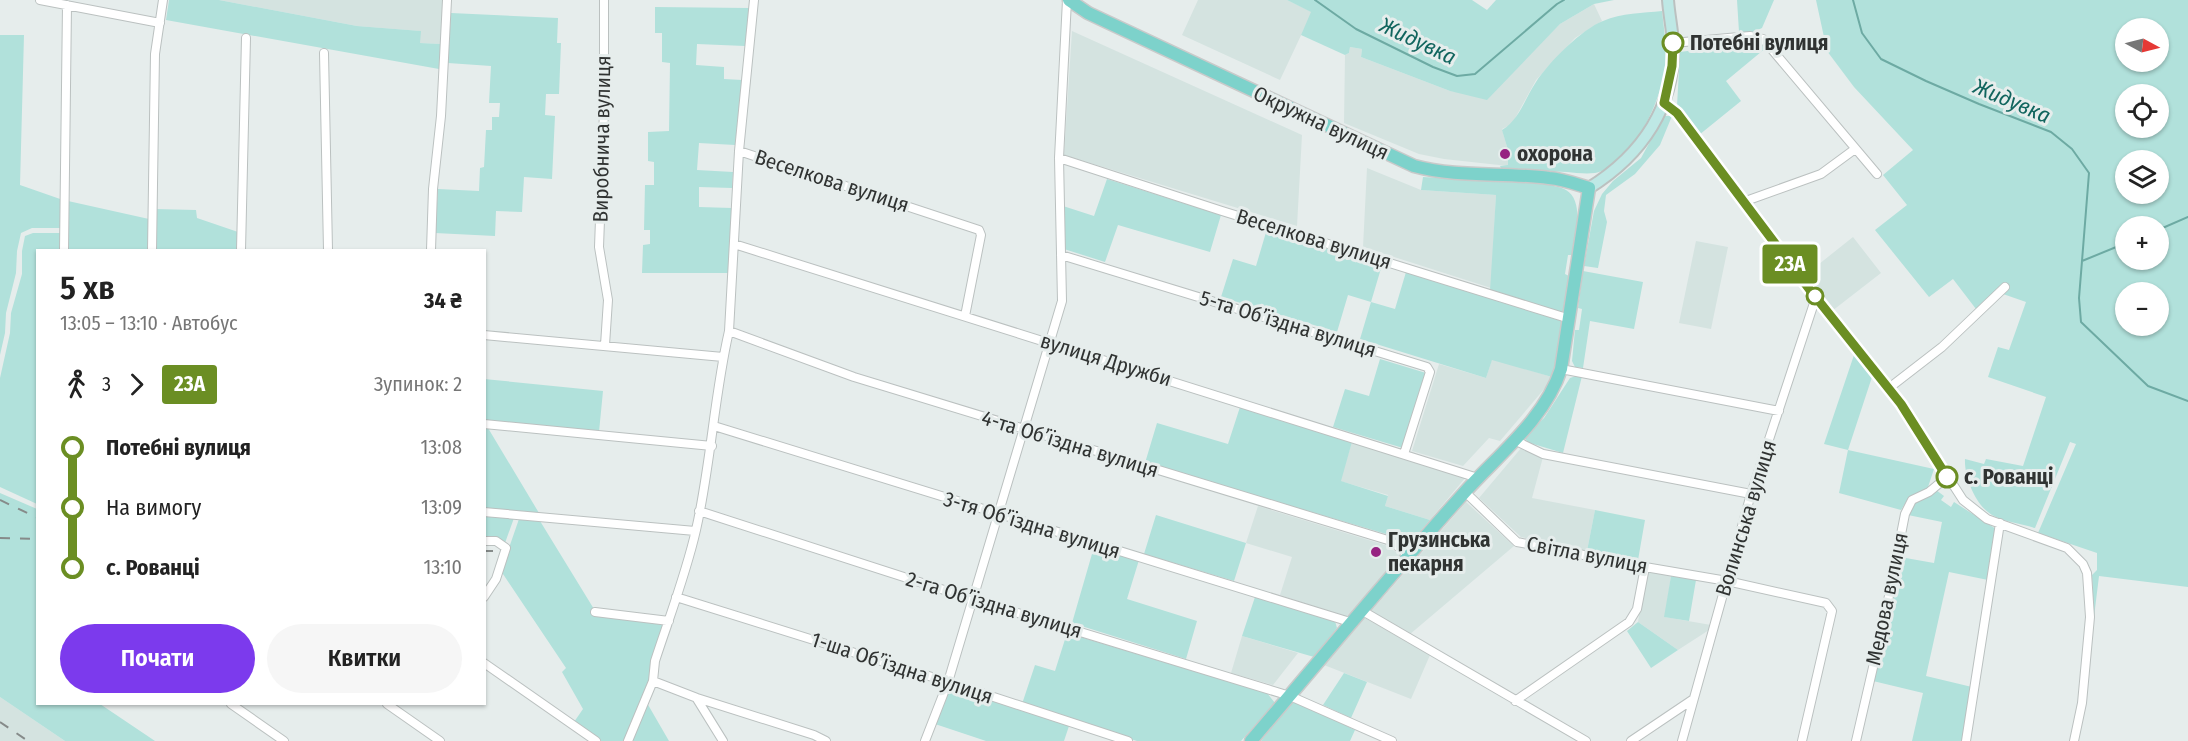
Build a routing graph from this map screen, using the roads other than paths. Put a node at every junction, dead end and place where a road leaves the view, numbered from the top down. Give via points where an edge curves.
1 (40, 0) edge
2 (163, 0) edge
3 (447, 0) edge
4 (604, 0) edge
5 (754, 0) edge
6 (1068, 0) edge
7 (1668, 0) edge
8 (67, 5) junction
9 (160, 23) junction
10 (246, 38) dead end
11 (1673, 43) junction
12 (324, 52) dead end
13 (1664, 103) junction
14 (1855, 149) junction
15 (739, 151) junction
16 (1059, 158) junction
17 (1877, 174) dead end
18 (1589, 188) junction
19 (1743, 202) junction
20 (734, 243) junction
21 (64, 249) edge
22 (152, 249) edge
23 (241, 249) edge
24 (328, 249) edge
25 (431, 249) edge
26 (1061, 255) junction
27 (2006, 287) dead end
28 (1816, 297) junction
29 (965, 316) junction
30 (1570, 319) junction
31 (729, 331) junction
32 (486, 335) edge
33 (1050, 343) junction
34 (605, 345) junction
35 (723, 357) junction
36 (1561, 369) junction
37 (1889, 388) junction
38 (1779, 411) junction
39 (486, 424) edge
40 (714, 426) junction
41 (1023, 429) junction
42 (1514, 440) junction
43 (712, 446) junction
44 (1404, 454) junction
45 (1947, 477) junction
46 (1478, 478) junction
47 (1465, 492) junction
48 (1751, 495) junction
49 (699, 511) junction
50 (486, 512) edge
51 (999, 515) junction
52 (2000, 523) junction
53 (696, 531) junction
54 (486, 541) edge
55 (1409, 556) junction
56 (1645, 567) junction
57 (1727, 581) junction
58 (486, 594) edge
59 (676, 597) junction
60 (972, 599) junction
61 (1361, 610) junction
62 (595, 612) dead end
63 (669, 621) junction
64 (1350, 622) junction
65 (486, 664) edge
66 (653, 681) junction
67 (948, 682) junction
68 (1290, 696) junction
69 (697, 698) junction
70 (1515, 700) junction
71 (1692, 700) junction
72 (232, 705) edge
73 (388, 705) edge
74 (284, 741) edge
75 (440, 741) edge
76 (596, 741) edge
77 (628, 741) edge
78 (723, 741) edge
79 (826, 741) edge
80 (925, 741) edge
81 (1128, 741) edge
82 (1251, 741) edge
83 (1392, 741) edge
84 (1586, 741) edge
85 (1631, 741) edge
86 (1682, 741) edge
87 (1802, 741) edge
88 (1856, 741) edge
89 (1966, 741) edge
90 (2074, 741) edge

1 - 8 street
2 - 9 street
3 - 25 street
4 - 34 street, Виробнича вулиця via 599,247 608,300
5 - 15 street
6 - 16 street
6 - 18 main road, Окружна вулиця via 1088,13 1414,166 1469,175 1548,177
7 - 11 street
8 - 9 street
8 - 21 street
9 - 22 street via 155,54
10 - 23 street
11 - 13 street
11 - 14 street via 1750,36 1763,39
12 - 24 street
13 - 18 street via 1643,142 1622,165
13 - 19 street via 1677,113
14 - 17 street
14 - 19 street via 1821,174
15 - 20 street
15 - 29 street, Веселкова вулиця via 979,230
16 - 26 street
16 - 30 street, Веселкова вулиця
18 - 30 main road
19 - 28 street
20 - 29 street, вулиця Дружби
20 - 31 street
26 - 33 street via 1062,301
26 - 44 street, 5-та Обʼїздна вулиця via 1427,367 1430,372
27 - 37 street via 1942,347
28 - 37 street
28 - 38 street, Волинська вулиця
29 - 33 street, вулиця Дружби
30 - 36 main road
31 - 35 street
31 - 41 street, 4-та Обʼїздна вулиця via 855,378
32 - 34 street
33 - 41 street
33 - 44 street, вулиця Дружби
34 - 35 street
35 - 40 street
36 - 38 street
36 - 42 main road via 1556,386
37 - 45 street
38 - 48 street, Волинська вулиця
39 - 43 street
40 - 43 street
40 - 51 street, 3-тя Обʼїздна вулиця
41 - 51 street
41 - 55 street, 4-та Обʼїздна вулиця via 1391,541
42 - 46 main road
42 - 48 street via 1544,454
43 - 49 street
44 - 46 street, вулиця Дружби
45 - 52 street via 1963,500 1987,519
45 - 88 street, Медова вулиця via 1912,500 1905,514
46 - 47 main road
47 - 55 main road
47 - 56 street, Світла вулиця via 1517,542
48 - 57 street, Волинська вулиця
49 - 53 street
49 - 60 street, 2-га Обʼїздна вулиця
50 - 53 street
51 - 60 street
51 - 64 street, 3-тя Обʼїздна вулиця
52 - 89 street
52 - 90 street via 2067,548 2087,573 2090,617 2082,703
53 - 59 street
54 - 58 street via 496,541 506,548 496,579
55 - 61 main road
56 - 57 street, Світла вулиця
56 - 70 street via 1637,609 1629,622
57 - 71 street, Волинська вулиця
57 - 87 street, Світла вулиця via 1826,603 1832,611
59 - 63 street
59 - 67 street, 1-ша Обʼїздна вулиця
60 - 67 street
60 - 68 street, 2-га Обʼїздна вулиця
61 - 64 main road
61 - 70 street
62 - 63 street
63 - 66 street via 655,661
64 - 68 main road
65 - 76 street
66 - 69 street
66 - 77 street
67 - 80 street
67 - 81 street, 1-ша Обʼїздна вулиця
68 - 82 main road
68 - 83 street, 2-га Обʼїздна вулиця
69 - 78 street
69 - 79 street
70 - 84 street
71 - 85 street
71 - 86 street, Волинська вулиця
72 - 74 street
73 - 75 street

